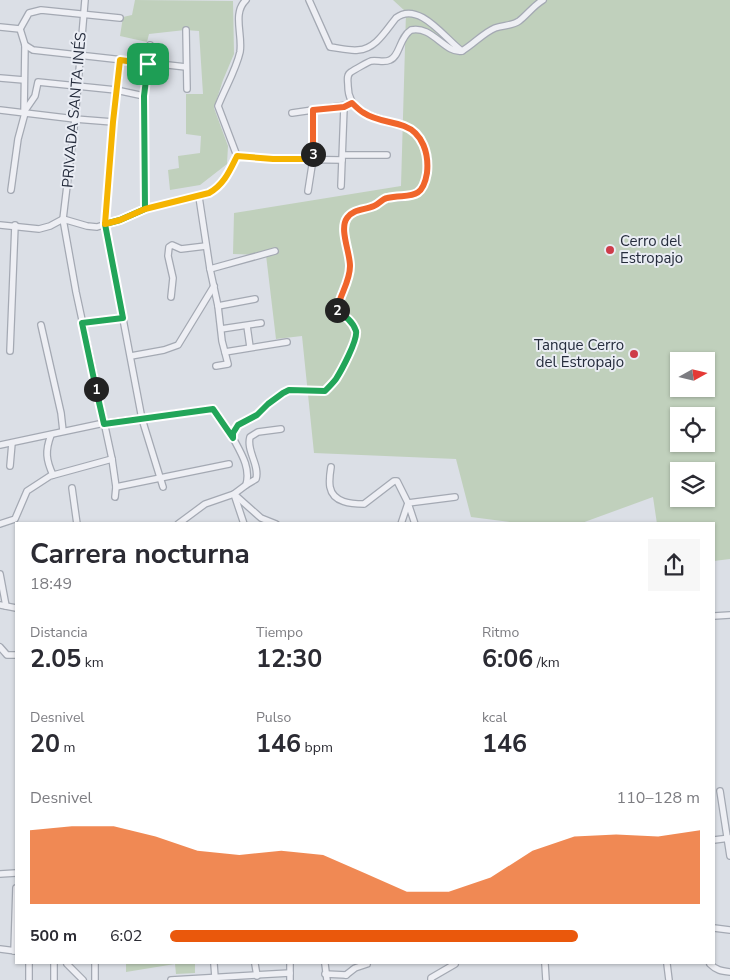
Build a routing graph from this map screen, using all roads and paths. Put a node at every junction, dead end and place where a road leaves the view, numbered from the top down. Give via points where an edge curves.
1 (85, 0) edge
2 (246, 0) edge
3 (308, 0) edge
4 (543, 0) edge
5 (83, 13) junction
6 (120, 18) dead end
7 (0, 27) edge
8 (20, 29) junction
9 (186, 30) dead end
10 (150, 45) dead end
11 (25, 46) junction
12 (462, 51) junction
13 (80, 55) junction
14 (120, 60) junction
15 (148, 64) junction
16 (186, 67) junction
17 (0, 78) edge
18 (24, 80) junction
19 (77, 85) junction
20 (187, 89) dead end
21 (116, 90) junction
22 (144, 96) junction
23 (352, 103) junction
24 (344, 107) junction
25 (0, 110) edge
26 (313, 110) junction
27 (25, 113) junction
28 (292, 113) dead end
29 (75, 119) junction
30 (113, 122) junction
31 (387, 155) dead end
32 (237, 156) junction
33 (342, 158) junction
34 (313, 159) junction
35 (341, 186) dead end
36 (12, 190) dead end
37 (308, 191) dead end
38 (199, 197) junction
39 (145, 209) junction
40 (63, 219) junction
41 (105, 224) junction
42 (0, 225) edge
43 (15, 225) junction
44 (206, 246) junction
45 (275, 251) dead end
46 (210, 269) junction
47 (214, 286) junction
48 (171, 296) dead end
49 (255, 299) dead end
50 (218, 306) junction
51 (123, 318) junction
52 (82, 323) junction
53 (261, 323) dead end
54 (41, 325) dead end
55 (246, 326) junction
56 (220, 329) junction
57 (287, 342) dead end
58 (250, 347) junction
59 (10, 351) dead end
60 (225, 352) junction
61 (131, 356) junction
62 (216, 366) dead end
63 (142, 419) junction
64 (104, 424) junction
65 (281, 429) dead end
66 (63, 431) junction
67 (51, 435) junction
68 (233, 438) junction
69 (0, 443) edge
70 (12, 443) junction
71 (112, 459) junction
72 (228, 464) dead end
73 (10, 466) dead end
74 (330, 467) dead end
75 (53, 475) junction
76 (160, 477) junction
77 (116, 486) junction
78 (246, 486) junction
79 (163, 487) dead end
80 (72, 488) dead end
81 (234, 494) junction
82 (115, 497) dead end
83 (455, 497) dead end
84 (408, 503) junction
85 (77, 522) edge
86 (181, 522) edge
87 (243, 522) edge
88 (271, 522) edge
89 (402, 522) edge
90 (414, 522) edge
91 (0, 524) edge
92 (0, 574) edge
93 (3, 605) edge
94 (730, 615) edge
95 (715, 616) edge
96 (0, 648) edge
97 (15, 655) edge
98 (720, 791) dead end
99 (729, 839) edge
100 (715, 840) edge
101 (730, 856) edge
102 (0, 874) edge
103 (15, 874) edge
104 (715, 928) edge
105 (730, 930) edge
106 (0, 949) edge
107 (15, 951) edge
108 (29, 964) edge
109 (54, 964) edge
110 (67, 964) edge
111 (95, 964) edge
112 (214, 964) edge
113 (255, 964) edge
114 (290, 964) edge
115 (325, 964) edge
116 (367, 964) edge
117 (455, 964) edge
118 (545, 964) edge
119 (666, 964) edge
120 (710, 964) edge
121 (730, 972) edge
122 (215, 977) junction
123 (259, 977) edge
124 (290, 977) edge
125 (326, 977) edge
126 (345, 977) edge
127 (29, 980) edge
128 (54, 980) edge
129 (83, 980) edge
130 (95, 980) edge
131 (171, 980) edge
132 (175, 980) edge
133 (431, 980) edge
134 (546, 980) edge
135 (670, 980) edge

1 - 5 street, PRIVADA SANTA INÉS
2 - 32 street via 239,10 240,50 218,106
3 - 12 street via 330,47 365,48 377,42 400,15 409,13 428,20
4 - 12 street via 518,22 489,31
5 - 6 street
5 - 8 street via 35,11 29,14
5 - 13 street, PRIVADA SANTA INÉS
7 - 8 street
8 - 11 street
9 - 16 street
10 - 15 street
11 - 13 street
11 - 18 street
12 - 23 street via 451,48 420,28 411,30 403,37 390,61 368,62 350,72 348,90
13 - 14 street
13 - 19 street, PRIVADA SANTA INÉS
14 - 15 street
14 - 21 street
15 - 16 street
15 - 22 street
16 - 20 street
17 - 18 street
18 - 27 street
19 - 21 street
19 - 27 street via 38,82 35,96
19 - 29 street, PRIVADA SANTA INÉS
21 - 22 street
21 - 30 street
22 - 39 street
23 - 24 street
23 - 68 street via 364,113 402,125 415,133 422,141 428,159 426,180 420,191 412,196 388,198 372,207 355,211 344,222 350,266 337,312 350,320 356,332 336,380 325,391 289,390 283,393 257,415 238,425
24 - 26 street
24 - 33 street
25 - 27 street
26 - 28 street
26 - 34 street
27 - 29 street
27 - 36 street via 18,139
29 - 30 street
29 - 40 street, PRIVADA SANTA INÉS
30 - 41 street
31 - 33 street
32 - 34 street
32 - 38 street via 218,187
33 - 34 street
33 - 35 street
34 - 37 street
38 - 39 street
38 - 44 street
39 - 41 street
40 - 41 street via 87,226
40 - 43 street via 39,229
40 - 52 street, PRIVADA SANTA INÉS
41 - 51 street
42 - 43 street
43 - 59 street
44 - 46 street
44 - 48 street via 169,247 173,278
45 - 46 street
46 - 47 street
47 - 50 street
47 - 61 street via 178,345
49 - 50 street
50 - 56 street
51 - 52 street
51 - 61 street
52 - 64 street, PRIVADA SANTA INÉS
53 - 55 street
54 - 66 street
55 - 56 street
55 - 58 street
56 - 60 street
57 - 58 street
58 - 60 street
60 - 62 street via 228,364
61 - 63 street
63 - 64 street
63 - 68 street via 213,409
63 - 76 street
64 - 66 street
64 - 71 street, PRIVADA SANTA INÉS
65 - 78 street via 258,432 250,437 257,477
66 - 67 street
67 - 70 street
67 - 75 street via 47,461
68 - 78 street via 247,468
69 - 70 street
70 - 73 street
71 - 75 street
71 - 77 street, PRIVADA SANTA INÉS
72 - 76 street
74 - 84 street via 330,489 347,503 364,504 397,481
75 - 91 street via 27,492 15,519
76 - 77 street
76 - 79 street
77 - 82 street, PRIVADA SANTA INÉS
78 - 81 street
80 - 85 street
81 - 86 street via 205,504
81 - 87 street
81 - 88 street via 261,518
83 - 84 street
84 - 89 street
84 - 90 street
92 - 93 street
94 - 95 street
96 - 97 street via 7,655
98 - 99 street
99 - 100 street
99 - 101 street
102 - 103 street
104 - 105 street
106 - 107 street
108 - 127 street
109 - 128 street
110 - 129 street
111 - 130 street
112 - 122 street
113 - 123 street
114 - 124 street
115 - 125 street
116 - 126 street via 355,968
117 - 133 street
118 - 134 street
119 - 135 street
120 - 121 street via 720,971
122 - 123 street
122 - 132 street
123 - 124 street
125 - 126 street
131 - 132 street

